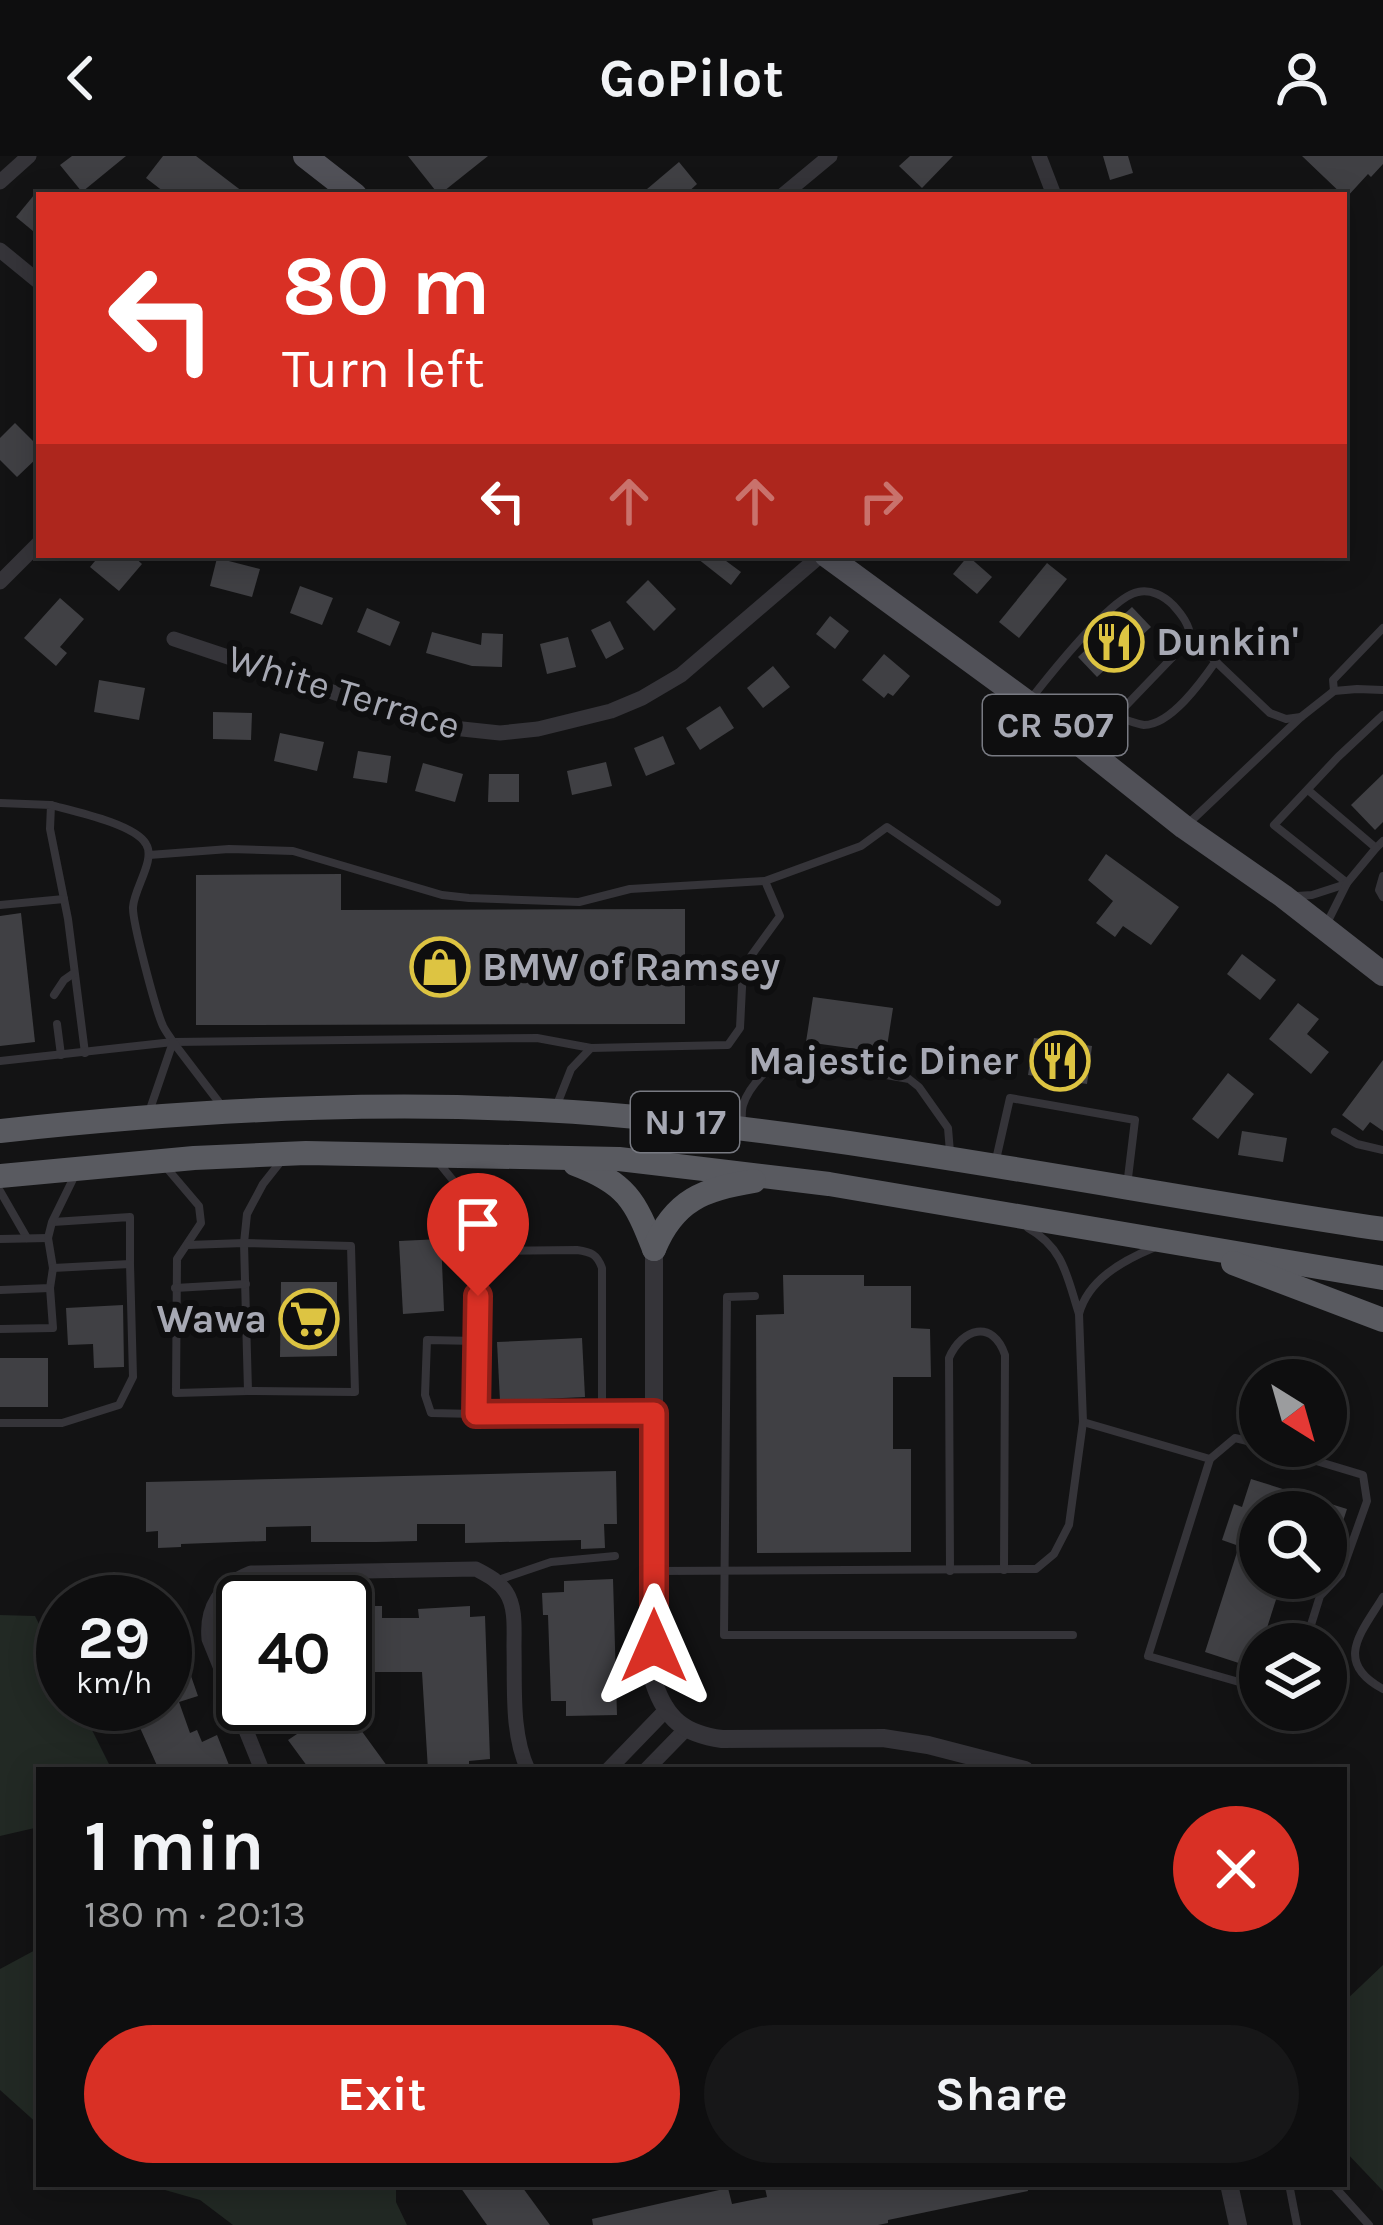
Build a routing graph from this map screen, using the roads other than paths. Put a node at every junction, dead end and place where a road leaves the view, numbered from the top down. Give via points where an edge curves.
1 (28, 156) edge
2 (304, 156) edge
3 (830, 156) edge
4 (1039, 156) edge
5 (0, 182) edge
6 (351, 192) edge
7 (787, 192) edge
8 (1053, 192) edge
9 (0, 250) edge
10 (36, 280) edge
11 (36, 546) edge
12 (819, 558) edge
13 (827, 558) edge
14 (0, 582) edge
15 (1383, 628) edge
16 (1191, 638) junction
17 (174, 639) dead end
18 (1216, 662) junction
19 (1334, 691) junction
20 (1383, 691) edge
21 (1028, 703) junction
22 (1383, 716) edge
23 (1114, 717) junction
24 (1301, 717) junction
25 (1084, 750) junction
26 (1308, 790) junction
27 (0, 803) edge
28 (51, 805) junction
29 (1184, 827) junction
30 (1380, 844) edge
31 (149, 855) junction
32 (1383, 876) edge
33 (765, 881) junction
34 (1347, 883) junction
35 (1283, 896) junction
36 (1383, 897) edge
37 (64, 898) junction
38 (997, 902) dead end
39 (0, 905) edge
40 (1324, 929) junction
41 (74, 973) junction
42 (1383, 974) edge
43 (54, 995) dead end
44 (57, 1024) dead end
45 (173, 1042) junction
46 (591, 1048) junction
47 (85, 1053) junction
48 (61, 1055) junction
49 (0, 1061) edge
50 (226, 1111) junction
51 (554, 1112) junction
52 (148, 1116) junction
53 (742, 1129) junction
54 (0, 1131) edge
55 (1335, 1132) dead end
56 (1383, 1150) edge
57 (287, 1154) junction
58 (435, 1157) junction
59 (556, 1157) junction
60 (951, 1159) junction
61 (160, 1161) junction
62 (994, 1166) junction
63 (79, 1168) junction
64 (0, 1177) edge
65 (776, 1177) junction
66 (1126, 1187) junction
67 (0, 1191) edge
68 (995, 1211) junction
69 (52, 1222) junction
70 (1376, 1227) edge
71 (27, 1238) junction
72 (48, 1238) junction
73 (0, 1239) edge
74 (1175, 1242) junction
75 (244, 1243) junction
76 (188, 1245) junction
77 (654, 1249) junction
78 (479, 1251) junction
79 (130, 1264) junction
80 (53, 1268) junction
81 (1383, 1278) edge
82 (246, 1284) junction
83 (50, 1288) junction
84 (175, 1288) junction
85 (0, 1291) edge
86 (755, 1296) dead end
87 (1078, 1314) junction
88 (1383, 1321) edge
89 (0, 1329) edge
90 (477, 1340) junction
91 (248, 1391) junction
92 (654, 1413) junction
93 (476, 1414) junction
94 (602, 1414) junction
95 (1083, 1422) junction
96 (0, 1423) edge
97 (1239, 1439) edge
98 (1210, 1459) junction
99 (1336, 1467) edge
100 (615, 1556) dead end
101 (1004, 1570) junction
102 (654, 1571) junction
103 (950, 1571) junction
104 (724, 1572) junction
105 (496, 1581) junction
106 (1383, 1597) edge
107 (1312, 1623) edge
108 (1073, 1635) dead end
109 (1239, 1682) edge
110 (1383, 1688) edge
111 (666, 1710) junction
112 (686, 1729) junction
113 (261, 1767) edge
114 (527, 1767) edge
115 (611, 1767) edge
116 (649, 1767) edge
117 (1013, 1767) edge
118 (1230, 2187) edge
119 (1289, 2187) edge
120 (1335, 2187) edge
121 (1238, 2225) edge
122 (1297, 2225) edge
123 (1369, 2225) edge

1 - 5 street
2 - 6 main road
3 - 7 street
4 - 8 street
9 - 10 street
11 - 14 street
12 - 17 street, White Terrace via 681,675 611,711 538,729 434,726
13 - 21 main road, CR 507
15 - 19 lane via 1333,680
16 - 18 lane
16 - 21 lane via 1166,598 1141,590 1062,659
16 - 23 lane
18 - 23 lane via 1164,720 1144,725
18 - 24 lane via 1270,713
19 - 20 lane
19 - 24 lane
21 - 25 main road, CR 507
22 - 26 lane
23 - 25 lane
24 - 29 lane
25 - 29 main road, CR 507
26 - 30 lane
26 - 34 lane via 1274,825
27 - 28 lane
28 - 31 lane via 136,833
28 - 37 lane
29 - 35 main road, CR 507
30 - 34 lane
31 - 33 lane via 293,851 469,898 579,902 630,889
31 - 45 lane via 132,911
32 - 36 lane
33 - 38 lane via 861,846 887,827
33 - 46 lane via 780,916 743,968 740,1028 728,1045
34 - 35 lane
34 - 40 lane
35 - 40 main road, CR 507
37 - 39 lane
37 - 41 lane
40 - 42 main road, CR 507
41 - 43 lane
41 - 47 lane
44 - 48 lane
45 - 46 lane via 537,1038
45 - 47 lane
45 - 50 lane
45 - 52 lane
46 - 51 lane via 571,1069
47 - 48 lane
48 - 49 lane
50 - 51 highway, NJ 17
50 - 52 highway, NJ 17
51 - 53 highway, NJ 17
52 - 54 highway, NJ 17
53 - 60 highway, NJ 17
53 - 60 lane via 743,1102 776,1060 790,1058 909,1079 948,1128
55 - 56 lane
57 - 58 highway, NJ 17
57 - 61 highway, NJ 17
57 - 75 lane via 248,1214
58 - 59 highway, NJ 17
58 - 78 lane via 469,1200
59 - 65 highway, NJ 17
59 - 77 highway via 627,1193
60 - 62 highway, NJ 17
61 - 63 highway, NJ 17
61 - 76 lane via 199,1206 201,1223
62 - 66 highway, NJ 17
62 - 66 lane via 1010,1098 1135,1120
63 - 64 highway, NJ 17
63 - 69 lane
65 - 68 highway, NJ 17
65 - 77 highway via 699,1194 672,1216
66 - 70 highway, NJ 17
67 - 71 lane
68 - 74 highway, NJ 17
68 - 87 lane via 1051,1242
69 - 72 lane
69 - 79 lane via 130,1217
71 - 72 lane
71 - 73 lane
72 - 80 lane
74 - 81 highway, NJ 17
74 - 87 lane via 1101,1278
74 - 88 highway
75 - 76 lane
75 - 82 lane
75 - 91 lane via 351,1246 355,1392
76 - 84 lane via 177,1259
77 - 92 street
78 - 90 lane
78 - 94 lane via 577,1250 598,1258
79 - 80 lane
79 - 96 lane via 133,1377 118,1405 62,1423
80 - 83 lane
82 - 84 lane
82 - 91 lane
83 - 85 lane
83 - 89 lane via 52,1328
84 - 91 lane via 176,1393
86 - 104 lane via 727,1297
87 - 95 lane
90 - 93 lane
90 - 93 lane via 427,1340 424,1395 431,1413
92 - 94 lane
92 - 102 street
93 - 94 lane
95 - 98 lane
95 - 101 lane via 1063,1538 1036,1569
97 - 98 lane
98 - 109 lane via 1148,1656
99 - 107 lane via 1363,1475 1367,1501 1341,1574 1320,1596
100 - 105 lane via 551,1562
101 - 103 lane
101 - 103 lane via 1006,1355 1002,1343 980,1331 956,1343 950,1358
102 - 104 lane
102 - 111 street via 654,1683
103 - 104 lane
104 - 108 lane via 724,1635
105 - 113 street via 476,1569 251,1573 224,1589 207,1621 209,1639
105 - 114 street via 513,1614 516,1721
106 - 110 lane via 1354,1645 1360,1674
111 - 112 street
111 - 115 street
112 - 116 street
112 - 117 street via 722,1739 883,1738
118 - 121 street
119 - 122 lane
120 - 123 lane

